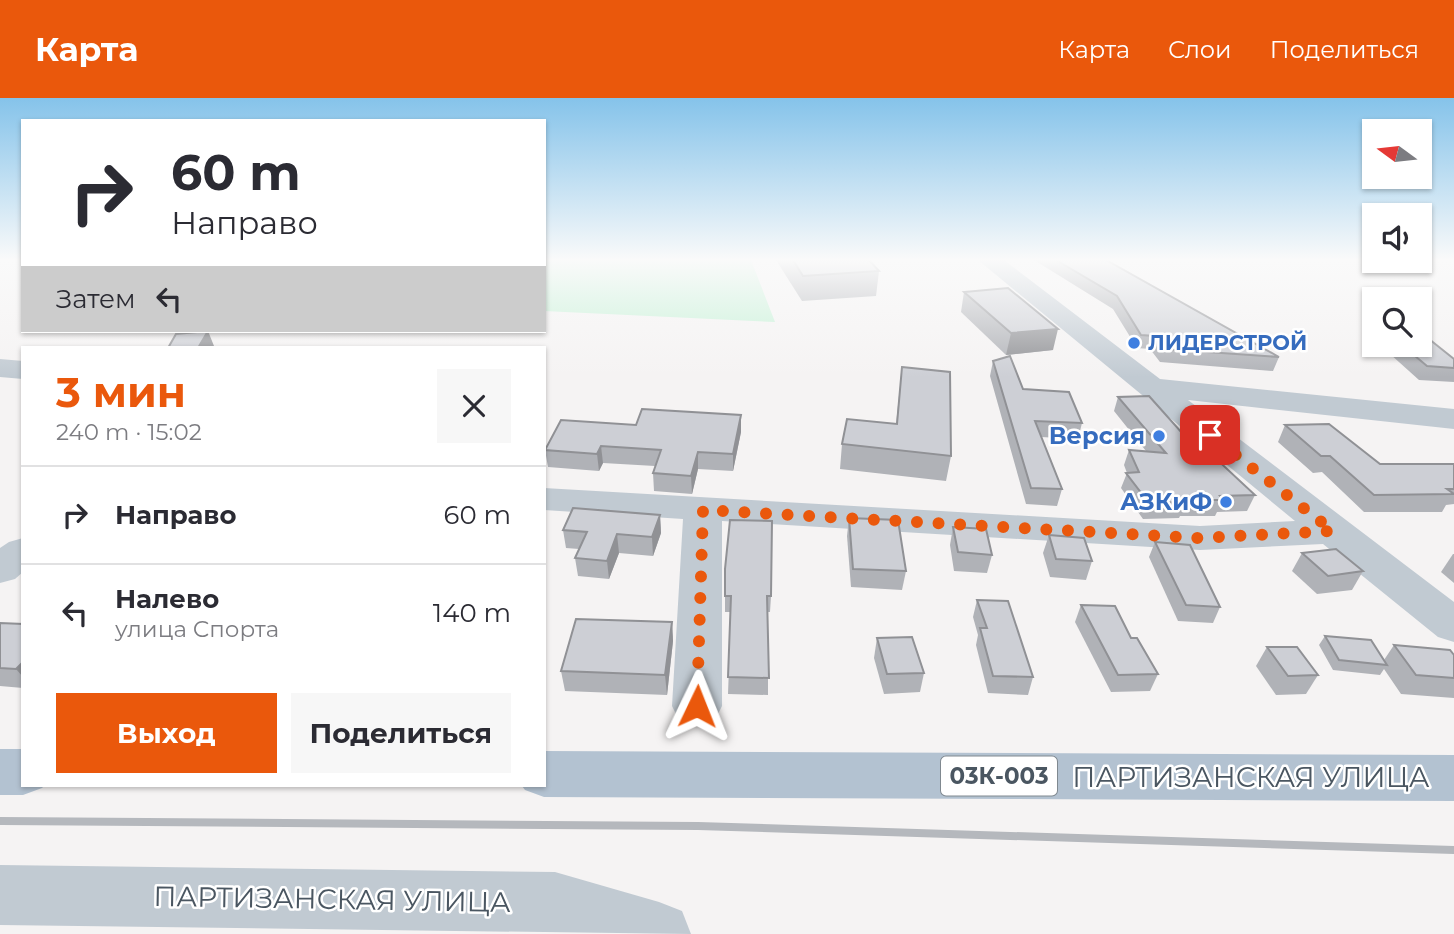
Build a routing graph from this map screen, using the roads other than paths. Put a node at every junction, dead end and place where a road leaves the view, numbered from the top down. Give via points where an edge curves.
1 (1038, 299) edge
2 (0, 368) edge
3 (21, 370) edge
4 (1149, 387) junction
5 (1454, 419) edge
6 (546, 499) edge
7 (703, 510) junction
8 (1333, 531) junction
9 (21, 553) edge
10 (0, 569) edge
11 (1454, 626) edge
12 (697, 706) dead end
13 (0, 772) edge
14 (21, 772) edge
15 (546, 774) edge
16 (1454, 778) edge
17 (0, 895) edge
18 (659, 934) edge

1 - 4 street
2 - 3 street
4 - 5 street
4 - 8 street
6 - 7 street
7 - 8 street via 1199,538
7 - 12 street
8 - 11 street
9 - 10 street
13 - 14 main road
15 - 16 main road, ПАРТИЗАНСКАЯ УЛИЦА / 03К-003
17 - 18 street, ПАРТИЗАНСКАЯ УЛИЦА via 555,903

